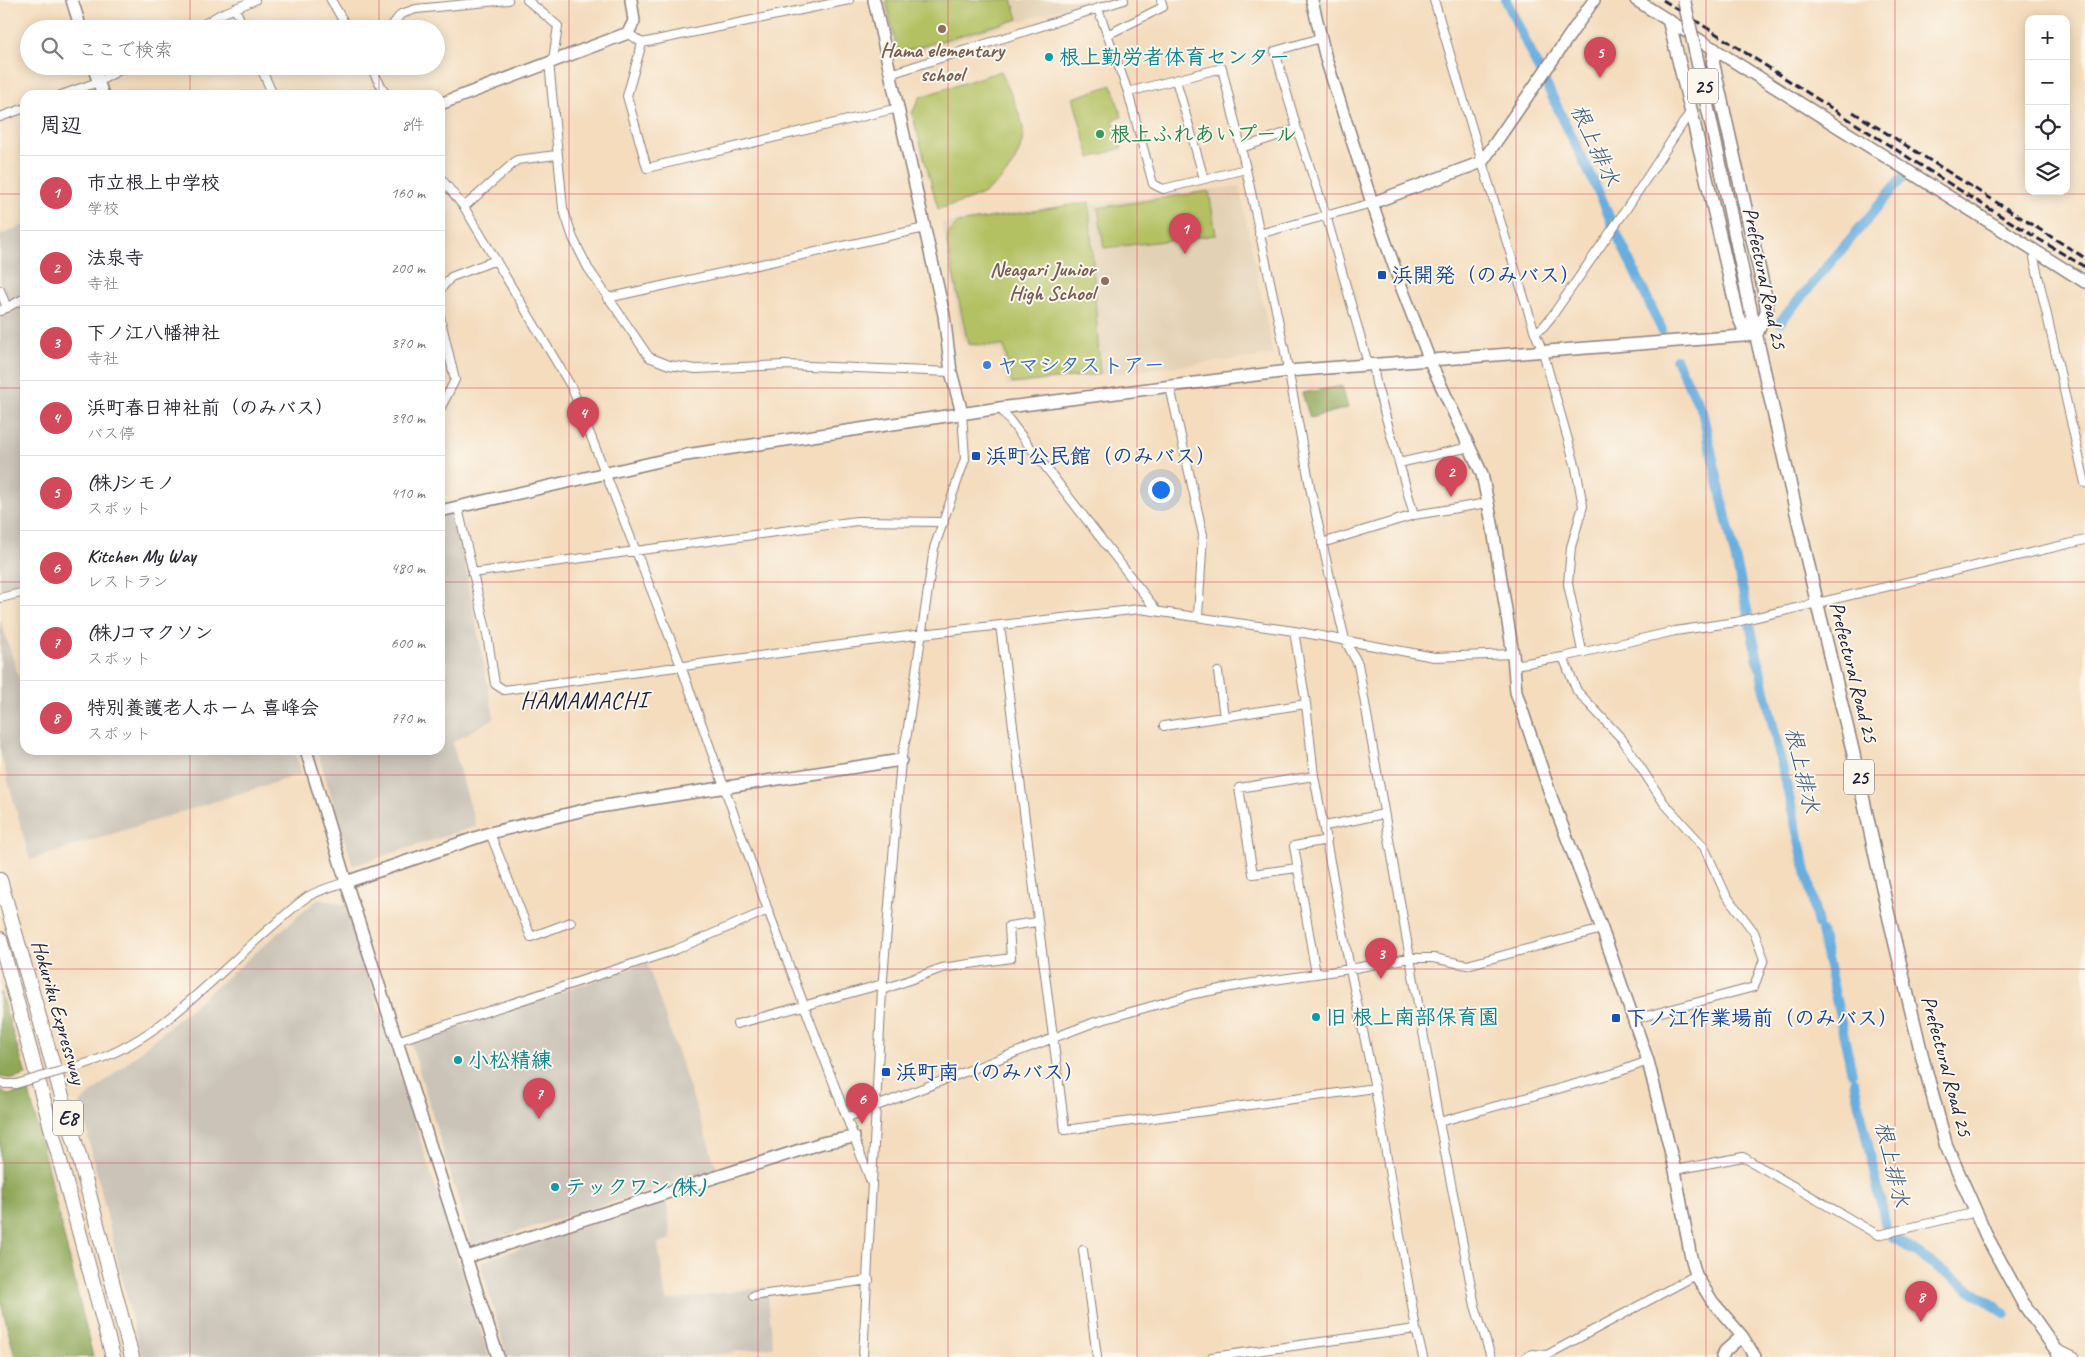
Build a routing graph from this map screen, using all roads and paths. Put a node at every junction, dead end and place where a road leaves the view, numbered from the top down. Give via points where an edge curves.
1 (72, 0) edge
2 (255, 0) edge
3 (331, 0) edge
4 (508, 0) edge
5 (527, 0) edge
6 (631, 0) edge
7 (849, 0) edge
8 (874, 0) edge
9 (1124, 0) edge
10 (1161, 0) edge
11 (1313, 0) edge
12 (1434, 0) edge
13 (1594, 0) edge
14 (1636, 0) edge
15 (1684, 0) edge
16 (235, 8) junction
17 (1098, 9) junction
18 (78, 20) edge
19 (213, 20) edge
20 (240, 20) edge
21 (343, 20) edge
22 (396, 20) edge
23 (1669, 21) junction
24 (628, 33) junction
25 (1107, 34) junction
26 (1321, 38) junction
27 (642, 43) junction
28 (1714, 49) junction
29 (551, 61) junction
30 (890, 74) junction
31 (96, 75) edge
32 (111, 75) edge
33 (264, 75) edge
34 (375, 75) edge
35 (1176, 80) junction
36 (98, 82) junction
37 (75, 90) edge
38 (100, 90) edge
39 (271, 90) edge
40 (383, 90) edge
41 (1128, 92) junction
42 (445, 102) edge
43 (898, 108) junction
44 (20, 110) edge
45 (1691, 111) junction
46 (0, 117) edge
47 (1297, 129) junction
48 (1241, 148) junction
49 (556, 155) junction
50 (1482, 162) junction
51 (1246, 169) junction
52 (1204, 179) junction
53 (445, 183) edge
54 (1372, 203) junction
55 (464, 207) junction
56 (1326, 215) junction
57 (925, 228) junction
58 (1259, 234) junction
59 (2038, 252) junction
60 (496, 260) junction
61 (2085, 282) edge
62 (445, 285) edge
63 (0, 290) edge
64 (607, 298) junction
65 (20, 300) edge
66 (3, 309) edge
67 (1535, 333) junction
68 (1756, 335) junction
69 (445, 338) edge
70 (1543, 352) junction
71 (1429, 359) junction
72 (1370, 364) junction
73 (1288, 371) junction
74 (951, 372) junction
75 (1170, 387) junction
76 (445, 399) edge
77 (1000, 408) junction
78 (962, 414) junction
79 (1470, 448) junction
80 (1399, 463) junction
81 (606, 474) junction
82 (2085, 484) edge
83 (1488, 503) junction
84 (458, 508) junction
85 (445, 510) edge
86 (1414, 515) junction
87 (944, 522) junction
88 (2085, 540) edge
89 (1322, 543) junction
90 (635, 550) junction
91 (472, 573) junction
92 (20, 593) edge
93 (0, 598) edge
94 (1817, 603) junction
95 (1157, 611) junction
96 (1198, 616) junction
97 (1000, 625) junction
98 (1294, 631) junction
99 (923, 634) junction
100 (1345, 640) junction
101 (1582, 651) junction
102 (1563, 657) junction
103 (1513, 660) junction
104 (681, 666) junction
105 (1218, 672) dead end
106 (1306, 704) junction
107 (1224, 717) junction
108 (1164, 726) dead end
109 (308, 755) edge
110 (901, 760) junction
111 (1314, 776) junction
112 (725, 786) junction
113 (1384, 814) junction
114 (1324, 826) junction
115 (490, 833) junction
116 (1327, 840) junction
117 (1297, 868) junction
118 (0, 880) edge
119 (346, 882) junction
120 (768, 910) junction
121 (571, 922) dead end
122 (1037, 922) junction
123 (1602, 929) junction
124 (0, 939) edge
125 (1409, 958) junction
126 (1350, 969) junction
127 (1316, 974) junction
128 (883, 987) junction
129 (805, 1005) junction
130 (1635, 1019) junction
131 (736, 1024) dead end
132 (1052, 1039) junction
133 (397, 1041) junction
134 (1648, 1061) junction
135 (0, 1082) edge
136 (1376, 1088) junction
137 (877, 1106) junction
138 (848, 1117) junction
139 (1439, 1122) junction
140 (854, 1137) junction
141 (1675, 1170) junction
142 (871, 1182) junction
143 (1977, 1212) junction
144 (1083, 1250) dead end
145 (467, 1257) junction
146 (1696, 1275) junction
147 (869, 1280) junction
148 (753, 1296) dead end
149 (1416, 1329) junction
150 (1742, 1336) junction
151 (2057, 1352) edge
152 (1548, 1356) edge
153 (113, 1357) edge
154 (132, 1357) edge
155 (498, 1357) edge
156 (863, 1357) edge
157 (1096, 1357) edge
158 (1212, 1357) edge
159 (1423, 1357) edge
160 (1491, 1357) edge
161 (1526, 1357) edge
162 (1722, 1357) edge
163 (1755, 1357) edge
164 (2075, 1357) edge

1 - 18 street
2 - 16 street
3 - 21 street
4 - 22 street via 416,9 401,14
5 - 29 street via 558,26
6 - 24 street via 634,21
7 - 27 street
8 - 30 street
9 - 17 street
10 - 25 street via 1163,7
11 - 26 street
12 - 50 street
13 - 50 street
14 - 23 street
15 - 68 main road, Prefectural Road 25 / 25, bridge
16 - 19 street
16 - 20 street
17 - 25 street
17 - 30 street
23 - 28 street
23 - 45 main road
24 - 27 street
24 - 29 street
25 - 41 street
26 - 47 street via 1275,51
26 - 54 street
27 - 43 street via 627,96 647,168
28 - 59 street
28 - 68 main road via 1713,63 1765,294 1767,311
29 - 42 street
29 - 49 street
30 - 43 street
31 - 36 street
32 - 36 street
33 - 39 street
34 - 40 street
35 - 41 street
35 - 48 street via 1222,68
35 - 52 street
36 - 37 street
36 - 38 street
41 - 52 street via 1153,184 1163,189
43 - 57 street
44 - 46 street
45 - 67 street via 1552,316
45 - 68 main road via 1738,315 1744,329
47 - 48 street
47 - 56 street
48 - 51 street
49 - 55 street via 516,160
49 - 64 street via 563,208 573,238
50 - 54 street
50 - 67 street
51 - 52 street
51 - 58 street
53 - 55 street
54 - 56 street
54 - 71 street
55 - 60 street
56 - 58 street
56 - 72 street
57 - 64 street
57 - 74 street via 944,315
58 - 73 street
59 - 61 street
59 - 82 street via 2034,258
60 - 62 street via 452,277
60 - 81 street via 572,388
63 - 66 street
64 - 74 street via 649,357 669,365 696,370 785,364
65 - 66 street
67 - 70 street
68 - 70 street
68 - 94 main road, Prefectural Road 25 / 25
69 - 76 street via 455,380
70 - 71 street
70 - 101 street via 1576,468 1583,506 1570,547 1568,584
71 - 72 street
71 - 79 street
72 - 73 street
72 - 80 street
73 - 75 street
73 - 89 street
74 - 78 street
75 - 77 street
75 - 96 street via 1203,535
77 - 78 street
77 - 95 street
78 - 81 street via 686,455
78 - 87 street via 964,459
79 - 80 street
79 - 83 street via 1482,474
80 - 86 street
81 - 84 street
81 - 90 street
83 - 86 street
83 - 103 street
84 - 85 street
84 - 91 street
86 - 89 street
87 - 90 street via 857,521
87 - 99 street via 934,548
88 - 94 street
89 - 100 street
90 - 91 street
90 - 104 street
91 - 104 street via 487,634 494,684 504,690
92 - 93 street
94 - 101 street
94 - 143 main road, Prefectural Road 25 / 25 via 1923,1060 1946,1145
95 - 96 street
95 - 97 street via 1140,608
96 - 98 street
97 - 99 street
97 - 122 street
98 - 100 street
98 - 106 street
99 - 104 street
99 - 110 street
100 - 103 street via 1434,657
100 - 113 street via 1358,664
101 - 102 street
102 - 103 street
102 - 130 street via 1577,691 1622,739 1664,803 1704,847 1726,894 1754,932 1764,959 1754,987
103 - 123 street via 1516,692 1552,799
104 - 112 street
105 - 107 street
106 - 107 street
106 - 111 street
107 - 108 street
109 - 119 street
110 - 112 street
110 - 128 street
111 - 114 street
111 - 117 street via 1239,788 1253,874
112 - 115 street via 592,808
112 - 120 street
113 - 114 street
113 - 125 street
114 - 116 street
115 - 119 street
115 - 121 street via 531,937
116 - 117 street via 1294,846
116 - 126 street
117 - 127 street
118 - 154 highway, Hokuriku Expressway / E8 via 79,1156
119 - 133 street
119 - 135 street, bridge via 307,897 181,1008 120,1050 16,1084
120 - 129 street
120 - 133 street via 675,950
122 - 128 street via 1009,926 1010,958 942,968
122 - 132 street
123 - 125 street via 1467,965 1433,958
123 - 130 street
124 - 153 highway, Hokuriku Expressway / E8
125 - 126 street
125 - 139 street
126 - 127 street
126 - 136 street
127 - 132 street via 1194,994 1095,1022
128 - 129 street
128 - 137 street
129 - 131 street
129 - 138 street
130 - 134 street
132 - 136 street via 1065,1130
132 - 137 street
133 - 145 street
134 - 139 street
134 - 141 street
136 - 149 street
137 - 138 street
137 - 142 street
138 - 140 street
139 - 160 street via 1474,1306
140 - 142 street
140 - 145 street via 813,1146
141 - 143 street via 1743,1157 1878,1235
141 - 146 street
142 - 147 street
143 - 151 main road, Prefectural Road 25 / 25 via 2023,1303
144 - 157 street
145 - 155 street
146 - 150 street via 1712,1301
146 - 152 street
147 - 148 street
147 - 156 street
149 - 158 street
149 - 159 street
150 - 162 street
150 - 163 street
151 - 164 street
152 - 161 street via 1533,1354

